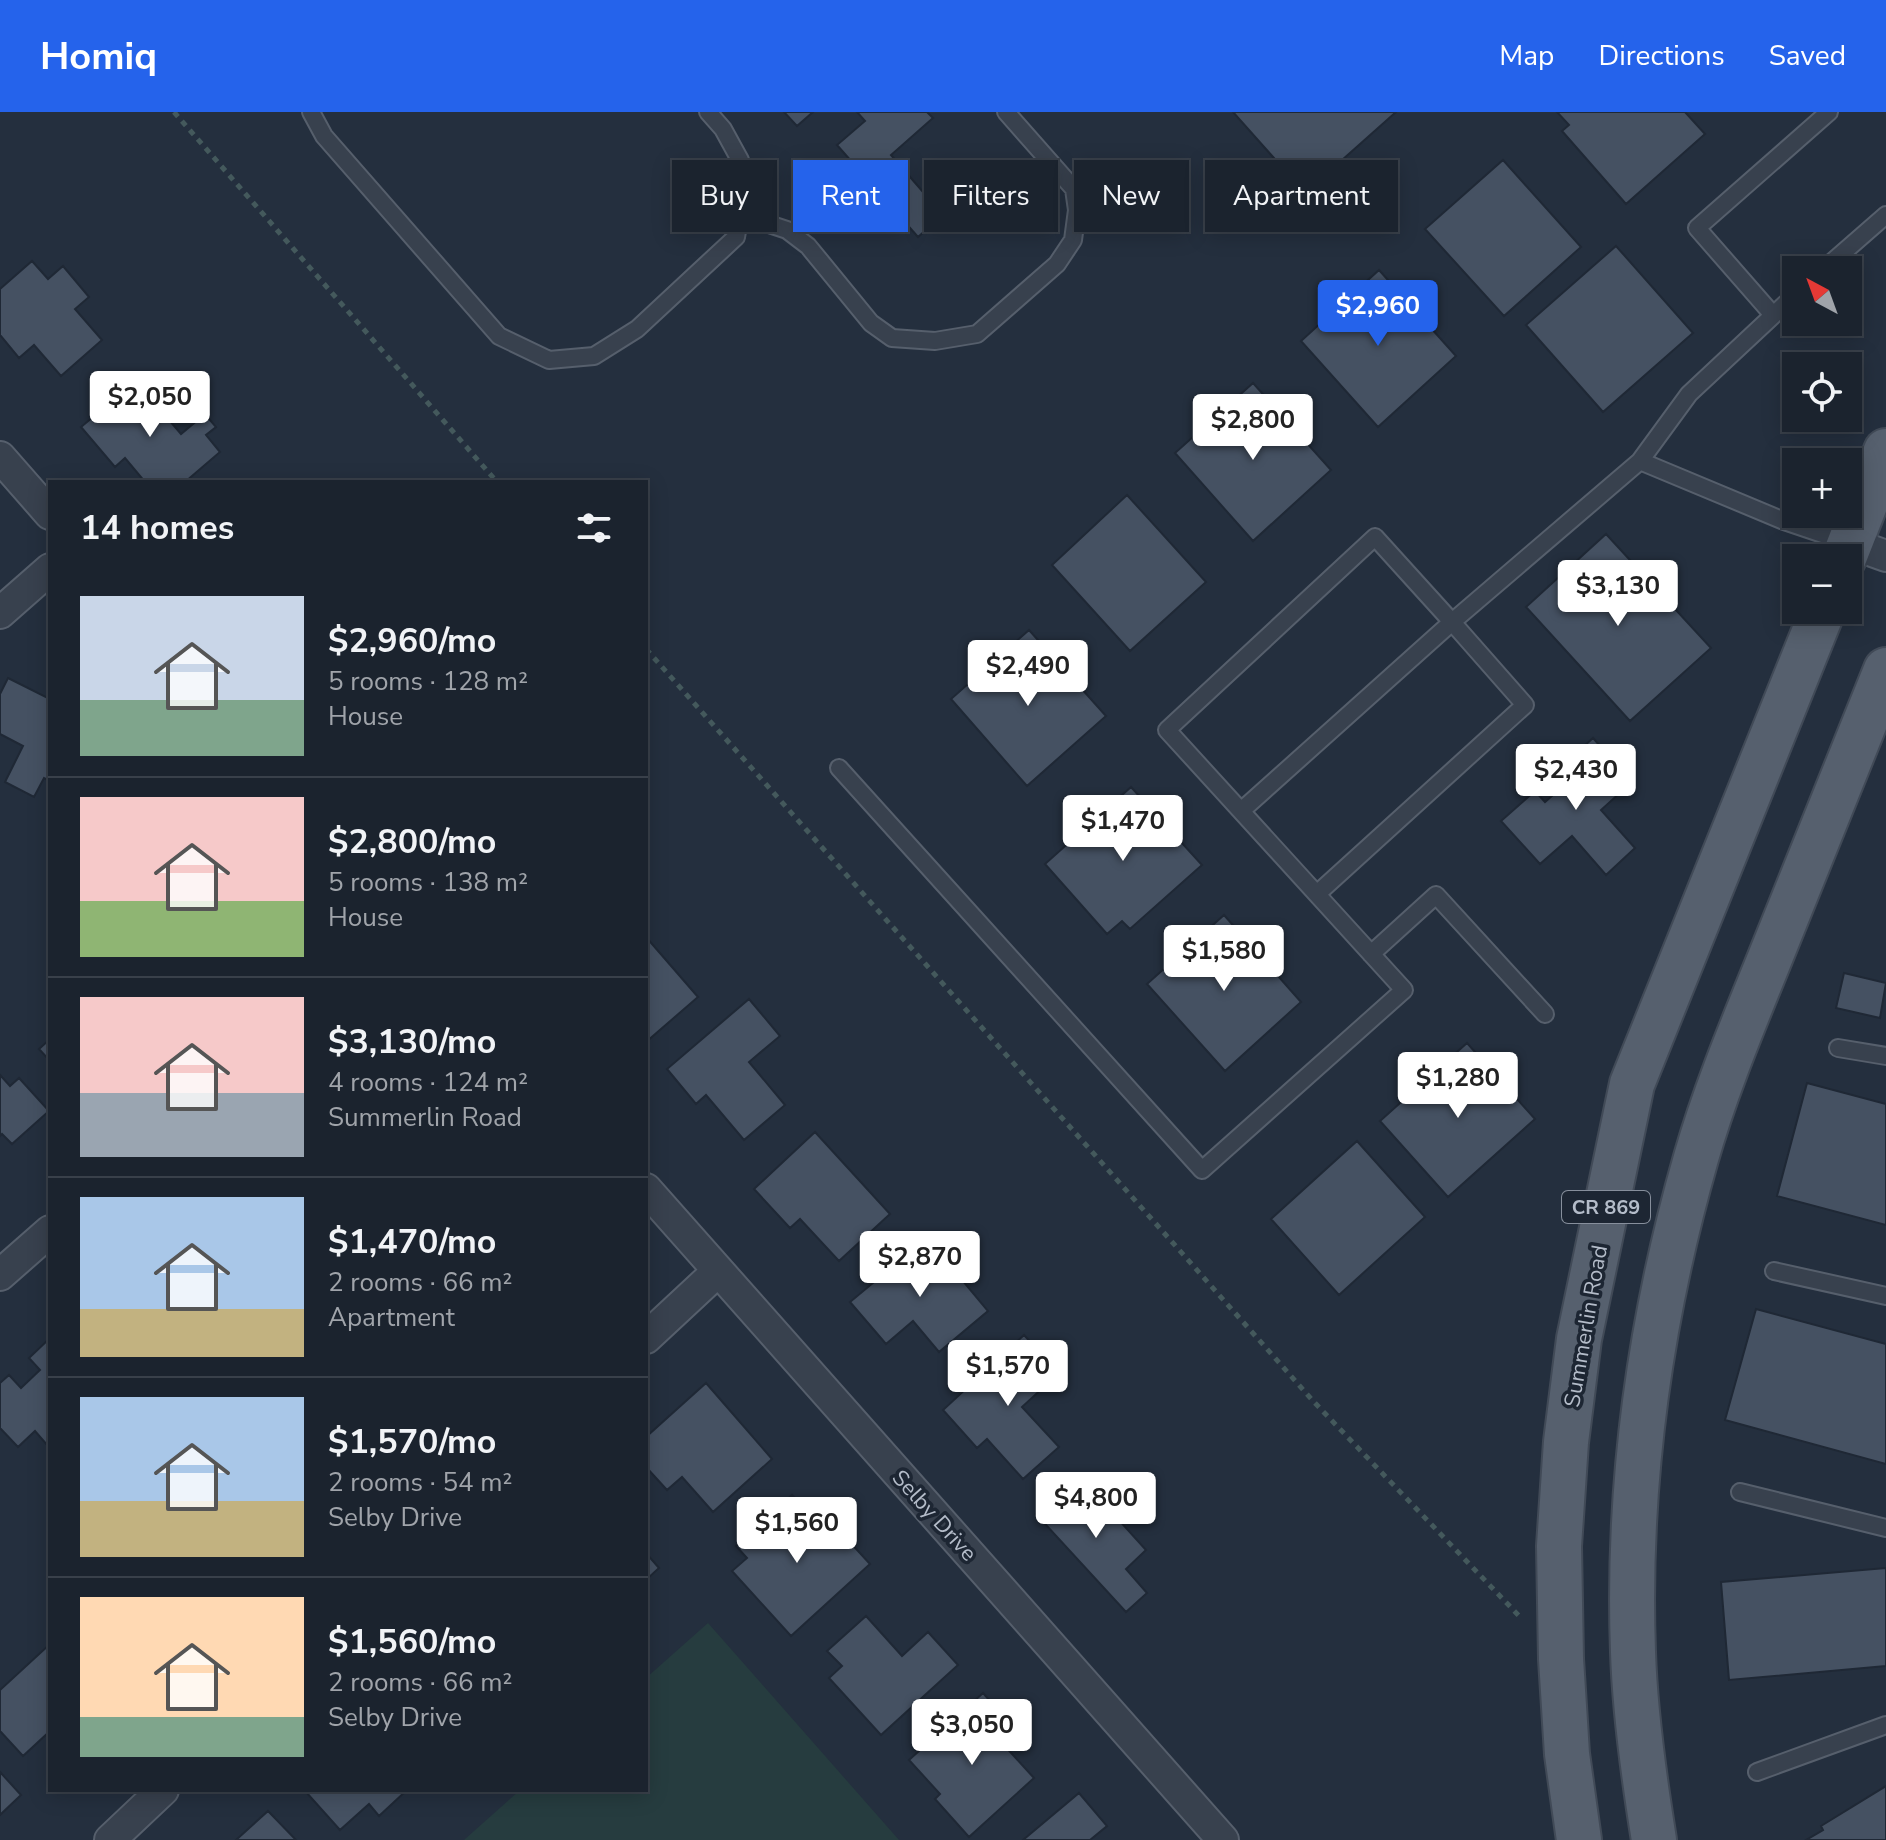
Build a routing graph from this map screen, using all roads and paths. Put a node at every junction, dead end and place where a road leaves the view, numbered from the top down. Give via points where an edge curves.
1 (174, 112) edge
2 (311, 112) edge
3 (708, 112) edge
4 (1006, 112) edge
5 (1829, 112) edge
6 (740, 160) edge
7 (1886, 215) edge
8 (777, 227) edge
9 (737, 232) edge
10 (1839, 256) edge
11 (1782, 307) edge
12 (1773, 315) junction
13 (1886, 451) edge
14 (0, 457) edge
15 (1640, 461) junction
16 (495, 480) edge
17 (48, 512) edge
18 (1840, 544) edge
19 (1862, 544) edge
20 (48, 571) edge
21 (0, 613) edge
22 (1452, 622) junction
23 (1817, 624) edge
24 (648, 651) edge
25 (1886, 670) edge
26 (839, 768) dead end
27 (1241, 811) junction
28 (1318, 893) junction
29 (1371, 954) junction
30 (1545, 1014) dead end
31 (1838, 1048) dead end
32 (1886, 1056) edge
33 (648, 1191) edge
34 (48, 1233) edge
35 (718, 1271) junction
36 (1774, 1271) dead end
37 (0, 1275) edge
38 (1886, 1296) edge
39 (648, 1336) edge
40 (1740, 1492) dead end
41 (1886, 1528) edge
42 (1561, 1659) junction
43 (1886, 1725) edge
44 (1757, 1772) dead end
45 (161, 1792) edge
46 (110, 1840) edge
47 (1223, 1840) edge
48 (1579, 1840) edge
49 (1654, 1840) edge

1 - 16 path
2 - 9 lane via 324,136 499,336 549,360 594,356 637,329
3 - 6 lane
4 - 8 lane via 1074,189 1077,210 1073,240 1057,264 977,334 935,341 892,338 871,323 808,246
5 - 12 lane via 1697,228
7 - 10 lane
11 - 12 lane
12 - 15 lane via 1689,394
13 - 19 main road
14 - 17 street
15 - 18 lane
15 - 22 lane
20 - 21 street
22 - 27 lane
22 - 27 lane via 1375,537 1167,730
22 - 28 lane via 1525,705
23 - 42 main road, Summerlin Road / CR 869 via 1632,1084 1579,1339 1568,1427 1559,1546
24 - 42 path via 1314,1402
25 - 49 main road, CR 869 via 1737,1041 1697,1155 1671,1253 1651,1355 1633,1553 1634,1667
26 - 29 lane via 1202,1170 1404,990
27 - 28 lane
28 - 29 lane
29 - 30 lane via 1436,895
31 - 32 lane
33 - 35 street, Selby Drive
34 - 37 street
35 - 39 street
35 - 47 street, Selby Drive
36 - 38 lane
40 - 41 lane
42 - 48 main road, Summerlin Road / CR 869
43 - 44 lane
45 - 46 street

